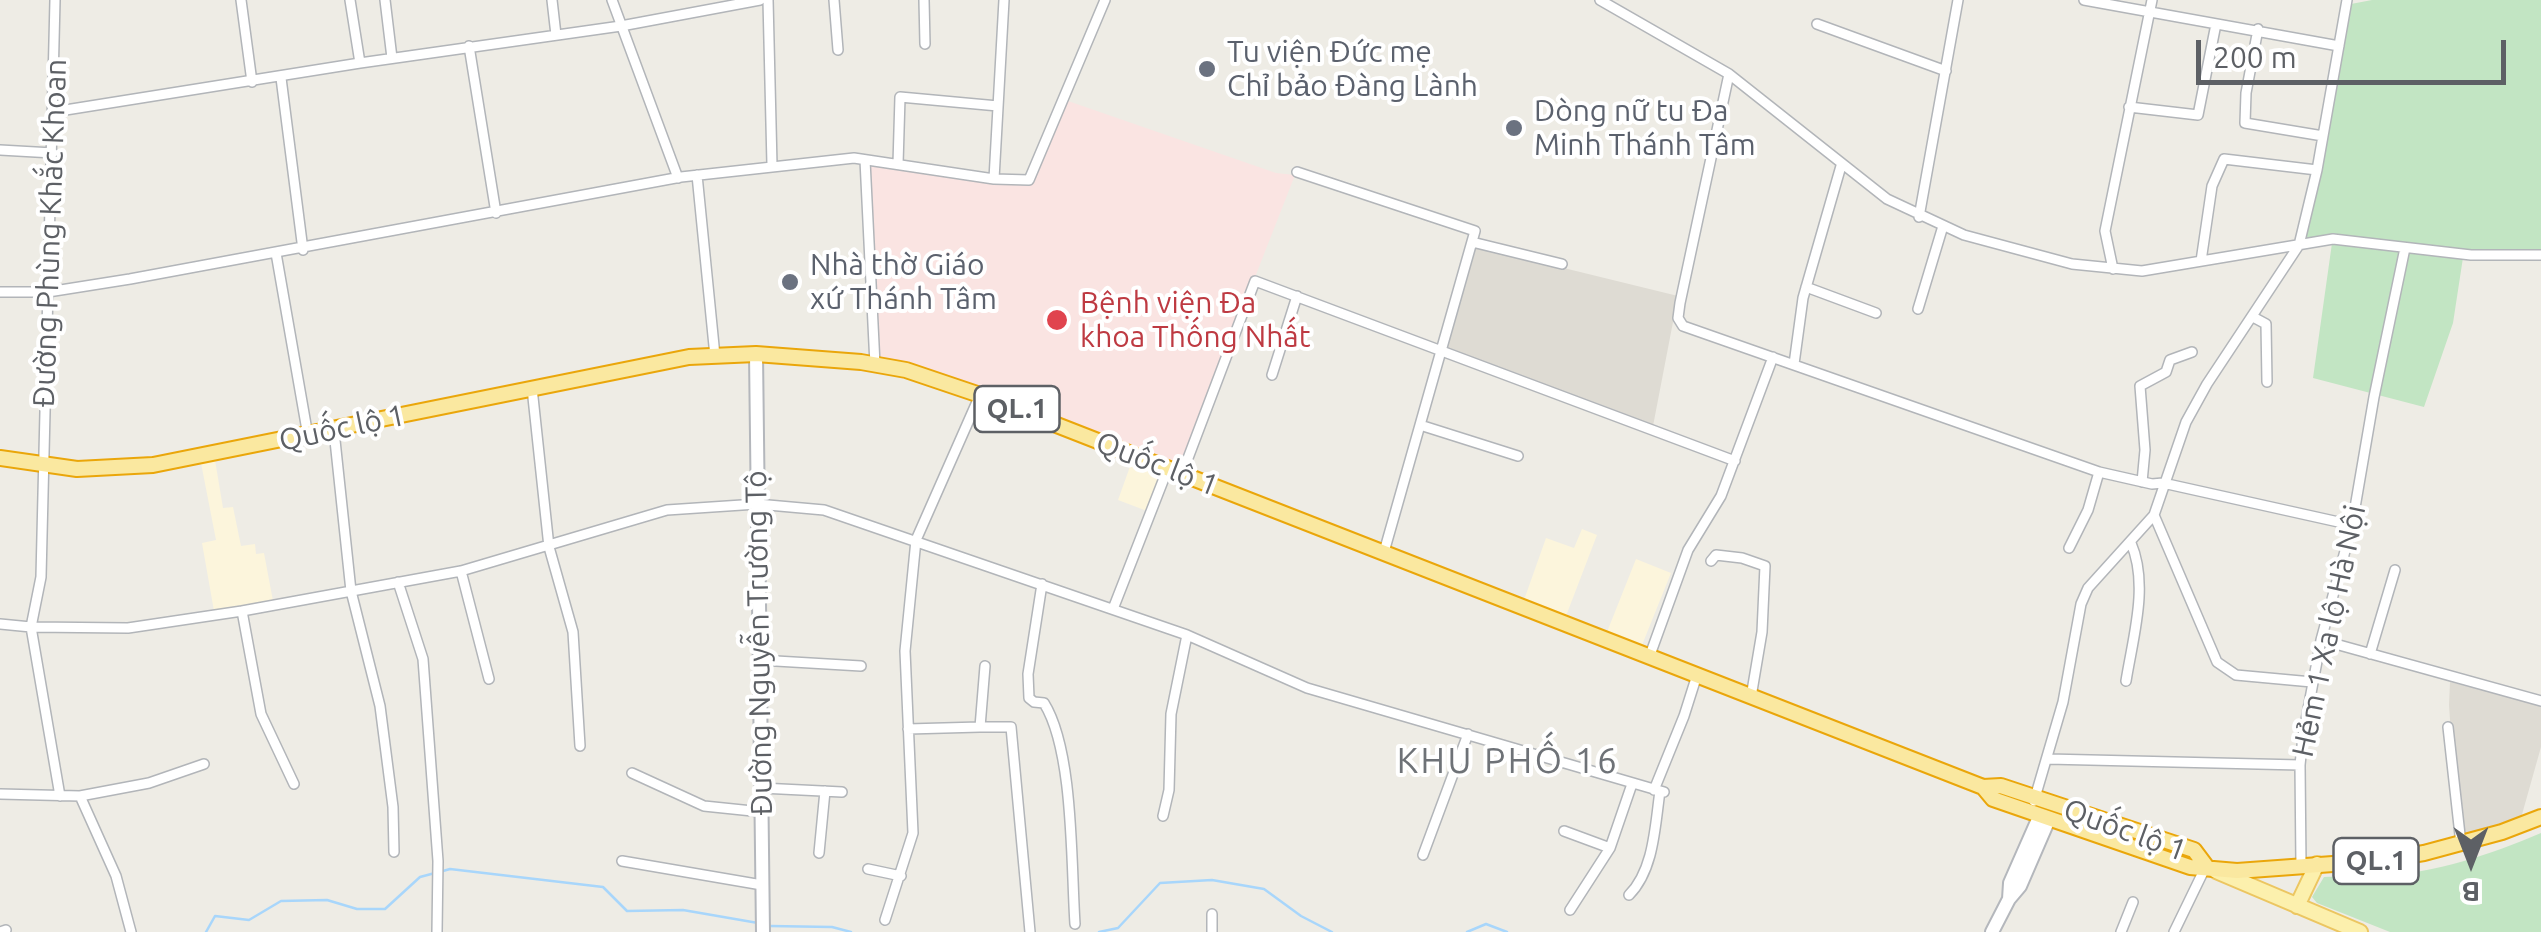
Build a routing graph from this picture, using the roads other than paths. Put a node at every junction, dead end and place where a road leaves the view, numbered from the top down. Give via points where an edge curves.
1 (55, 0) edge
2 (241, 0) edge
3 (350, 0) edge
4 (385, 0) edge
5 (552, 0) edge
6 (612, 0) edge
7 (760, 0) edge
8 (768, 0) edge
9 (834, 0) edge
10 (924, 0) edge
11 (1004, 0) edge
12 (1105, 0) edge
13 (1600, 0) edge
14 (1958, 0) edge
15 (2084, 0) edge
16 (2348, 0) edge
17 (2151, 5) edge
18 (1817, 24) dead end
19 (2216, 24) junction
20 (621, 26) junction
21 (2258, 30) junction
22 (556, 35) junction
23 (925, 44) dead end
24 (468, 46) junction
25 (2339, 46) junction
26 (838, 50) dead end
27 (392, 58) junction
28 (360, 63) junction
29 (1946, 71) junction
30 (1729, 74) junction
31 (281, 78) junction
32 (252, 82) junction
33 (998, 106) junction
34 (2129, 107) junction
35 (54, 112) junction
36 (2323, 136) junction
37 (0, 150) edge
38 (53, 153) junction
39 (865, 160) junction
40 (898, 164) junction
41 (772, 165) junction
42 (1842, 166) junction
43 (2317, 170) junction
44 (1298, 172) dead end
45 (698, 175) junction
46 (678, 178) junction
47 (994, 179) junction
48 (496, 213) junction
49 (1919, 216) junction
50 (1943, 226) junction
51 (1472, 242) junction
52 (2299, 245) junction
53 (2405, 248) junction
54 (303, 250) junction
55 (276, 253) junction
56 (2541, 255) edge
57 (2202, 261) junction
58 (1562, 264) dead end
59 (2113, 269) junction
60 (1806, 287) junction
61 (0, 292) edge
62 (48, 292) junction
63 (1296, 296) junction
64 (1918, 309) dead end
65 (1876, 313) dead end
66 (2253, 317) junction
67 (1441, 350) junction
68 (2192, 352) dead end
69 (756, 354) junction
70 (715, 356) junction
71 (1773, 357) junction
72 (875, 364) junction
73 (1794, 364) junction
74 (1272, 375) dead end
75 (2267, 382) dead end
76 (532, 388) junction
77 (980, 395) junction
78 (1420, 425) junction
79 (334, 431) junction
80 (308, 436) junction
81 (1518, 456) dead end
82 (0, 458) edge
83 (1735, 460) junction
84 (43, 466) junction
85 (1175, 471) junction
86 (2099, 472) junction
87 (2142, 482) junction
88 (2163, 483) junction
89 (757, 504) junction
90 (2154, 515) junction
91 (2352, 525) junction
92 (916, 540) junction
93 (2130, 543) junction
94 (549, 547) junction
95 (2069, 548) dead end
96 (1384, 552) junction
97 (1710, 561) dead end
98 (461, 570) junction
99 (2396, 570) dead end
100 (398, 582) junction
101 (1042, 584) junction
102 (351, 591) junction
103 (1113, 609) junction
104 (242, 610) junction
105 (0, 624) edge
106 (31, 627) junction
107 (1187, 636) junction
108 (2321, 640) junction
109 (2370, 654) junction
110 (1650, 655) junction
111 (759, 660) junction
112 (862, 666) dead end
113 (985, 666) dead end
114 (1696, 675) junction
115 (489, 679) dead end
116 (2126, 681) dead end
117 (2312, 682) junction
118 (1751, 696) junction
119 (2541, 701) edge
120 (980, 727) junction
121 (2448, 727) dead end
122 (908, 729) junction
123 (1468, 734) junction
124 (580, 746) dead end
125 (2048, 759) junction
126 (204, 764) dead end
127 (2300, 766) junction
128 (632, 773) dead end
129 (294, 784) dead end
130 (1632, 784) junction
131 (762, 788) junction
132 (825, 791) junction
133 (1659, 791) junction
134 (842, 792) dead end
135 (0, 794) edge
136 (60, 796) junction
137 (80, 796) junction
138 (2042, 808) junction
139 (762, 812) junction
140 (1163, 816) dead end
141 (2541, 817) edge
142 (1564, 831) dead end
143 (2461, 844) junction
144 (1610, 848) junction
145 (394, 852) dead end
146 (819, 853) dead end
147 (1423, 855) dead end
148 (622, 861) dead end
149 (2318, 864) junction
150 (2206, 866) junction
151 (2300, 866) junction
152 (868, 869) dead end
153 (900, 876) junction
154 (762, 884) junction
155 (1629, 895) dead end
156 (2133, 902) dead end
157 (2297, 906) junction
158 (1570, 910) dead end
159 (1212, 914) dead end
160 (885, 920) dead end
161 (1075, 924) dead end
162 (763, 927) edge
163 (2354, 930) edge
164 (131, 932) edge
165 (437, 932) edge
166 (1030, 932) edge
167 (1212, 932) edge
168 (1992, 932) edge
169 (2121, 932) edge
170 (2174, 932) edge

1 - 35 street, Đường Phùng Khắc Khoan
2 - 32 street
3 - 28 street
4 - 27 street
5 - 22 street
6 - 20 street
7 - 20 street
8 - 41 street
9 - 26 street
10 - 23 street
11 - 33 street
12 - 47 street via 1029,180
13 - 30 street
14 - 29 street
15 - 17 street
16 - 25 street
17 - 19 street
17 - 34 street
18 - 29 street
19 - 21 street
19 - 34 street via 2198,115
20 - 22 street
20 - 46 street
21 - 25 street
21 - 36 street via 2245,123
22 - 24 street
24 - 27 street
24 - 48 street
25 - 36 street
27 - 28 street
28 - 31 street
29 - 49 street
30 - 42 street
30 - 71 street via 1678,318 1696,332
31 - 32 street
31 - 54 street
32 - 35 street
33 - 40 street via 900,97
33 - 47 street
34 - 59 street via 2105,231
35 - 38 street, Đường Phùng Khắc Khoan
36 - 43 street
37 - 38 street
38 - 62 street, Đường Phùng Khắc Khoan
39 - 40 street
39 - 41 street
39 - 72 street
40 - 47 street
41 - 45 street
42 - 49 street
42 - 60 street
43 - 52 street
43 - 57 street via 2224,159 2212,186
44 - 51 street via 1473,229
45 - 46 street
45 - 70 street
46 - 48 street
48 - 54 street
49 - 50 street
50 - 59 street
50 - 64 street
51 - 58 street
51 - 67 street
52 - 53 street via 2333,239
52 - 57 street
52 - 66 street
53 - 56 street
53 - 91 street, Hẻm 1 Xa lộ Hà Nội
54 - 55 street
55 - 62 street
55 - 80 street
57 - 59 street
60 - 65 street
60 - 73 street
61 - 62 street
62 - 84 street, Đường Phùng Khắc Khoan
63 - 67 street
63 - 74 street
63 - 85 street via 1255,281
66 - 75 street via 2266,324
66 - 88 street via 2186,422
67 - 78 street
67 - 83 street
68 - 87 street via 2170,360 2166,372 2140,386
69 - 70 highway, Quốc lộ 1 / QL.1
69 - 72 highway, Quốc lộ 1 / QL.1
69 - 89 main road, Đường Nguyễn Trường Tộ
70 - 76 highway, Quốc lộ 1 / QL.1
71 - 73 street
71 - 83 street
72 - 77 highway, Quốc lộ 1 / QL.1
73 - 86 street
76 - 79 highway, Quốc lộ 1 / QL.1
76 - 94 street
77 - 85 highway, Quốc lộ 1 / QL.1
77 - 92 street
78 - 81 street
78 - 96 street
79 - 80 highway, Quốc lộ 1 / QL.1
79 - 102 street
80 - 84 highway, Quốc lộ 1 / QL.1 via 153,465
82 - 84 highway, Quốc lộ 1 / QL.1
83 - 110 street via 1688,550
84 - 106 street, Đường Phùng Khắc Khoan via 41,577
85 - 96 highway, Quốc lộ 1 / QL.1
85 - 103 street
86 - 87 street
86 - 95 street
87 - 88 street
88 - 90 street
88 - 91 street
89 - 92 street via 824,510
89 - 94 street via 668,510
89 - 111 main road, Đường Nguyễn Trường Tộ
90 - 93 street
90 - 117 street via 2216,662 2236,675
91 - 108 street, Hẻm 1 Xa lộ Hà Nội
92 - 101 street
92 - 122 street via 905,651
93 - 116 street via 2140,578
93 - 125 street via 2088,588
94 - 98 street
94 - 124 street via 572,632
96 - 110 highway, Quốc lộ 1 / QL.1
97 - 118 street via 1728,555 1764,566
98 - 100 street
98 - 115 street
99 - 109 street
100 - 102 street
100 - 165 street via 424,659
101 - 103 street
101 - 161 street via 1028,698 1050,712 1064,765
102 - 104 street
102 - 145 street via 380,706
103 - 107 street
104 - 106 street via 128,628
104 - 129 street via 261,714
105 - 106 street
106 - 136 street
107 - 123 street via 1307,688
107 - 140 street via 1171,714
108 - 109 street
108 - 117 street, Hẻm 1 Xa lộ Hà Nội
109 - 119 street
110 - 114 highway, Quốc lộ 1 / QL.1
111 - 112 street
111 - 131 main road, Đường Nguyễn Trường Tộ
113 - 120 street
114 - 118 highway, Quốc lộ 1 / QL.1
114 - 133 street
117 - 127 street, Hẻm 1 Xa lộ Hà Nội
118 - 138 highway, Quốc lộ 1 / QL.1 via 1983,787 2000,786
120 - 122 street
120 - 166 street via 1011,727
121 - 143 street
122 - 153 street via 913,832
123 - 130 street
123 - 147 street
125 - 127 street
125 - 138 street
126 - 137 street via 149,784
127 - 151 street, Hẻm 1 Xa lộ Hà Nội
128 - 139 street via 704,806
130 - 133 street
130 - 144 street
131 - 132 street
131 - 139 main road, Đường Nguyễn Trường Tộ
132 - 134 street
132 - 146 street
133 - 155 street via 1646,871
135 - 136 street
136 - 137 street
137 - 164 street via 116,876
138 - 150 highway, Quốc lộ 1 / QL.1 via 2194,850
138 - 168 main road via 2020,886
139 - 154 main road, Đường Nguyễn Trường Tộ
141 - 143 highway, QL.1
142 - 144 street
143 - 149 highway, QL.1
144 - 158 street
148 - 154 street
149 - 151 highway, QL.1
149 - 157 main road
150 - 151 highway, QL.1
150 - 157 main road
150 - 170 street
152 - 153 street
153 - 160 street
154 - 162 main road, Đường Nguyễn Trường Tộ
156 - 169 street
157 - 163 main road
159 - 167 street

